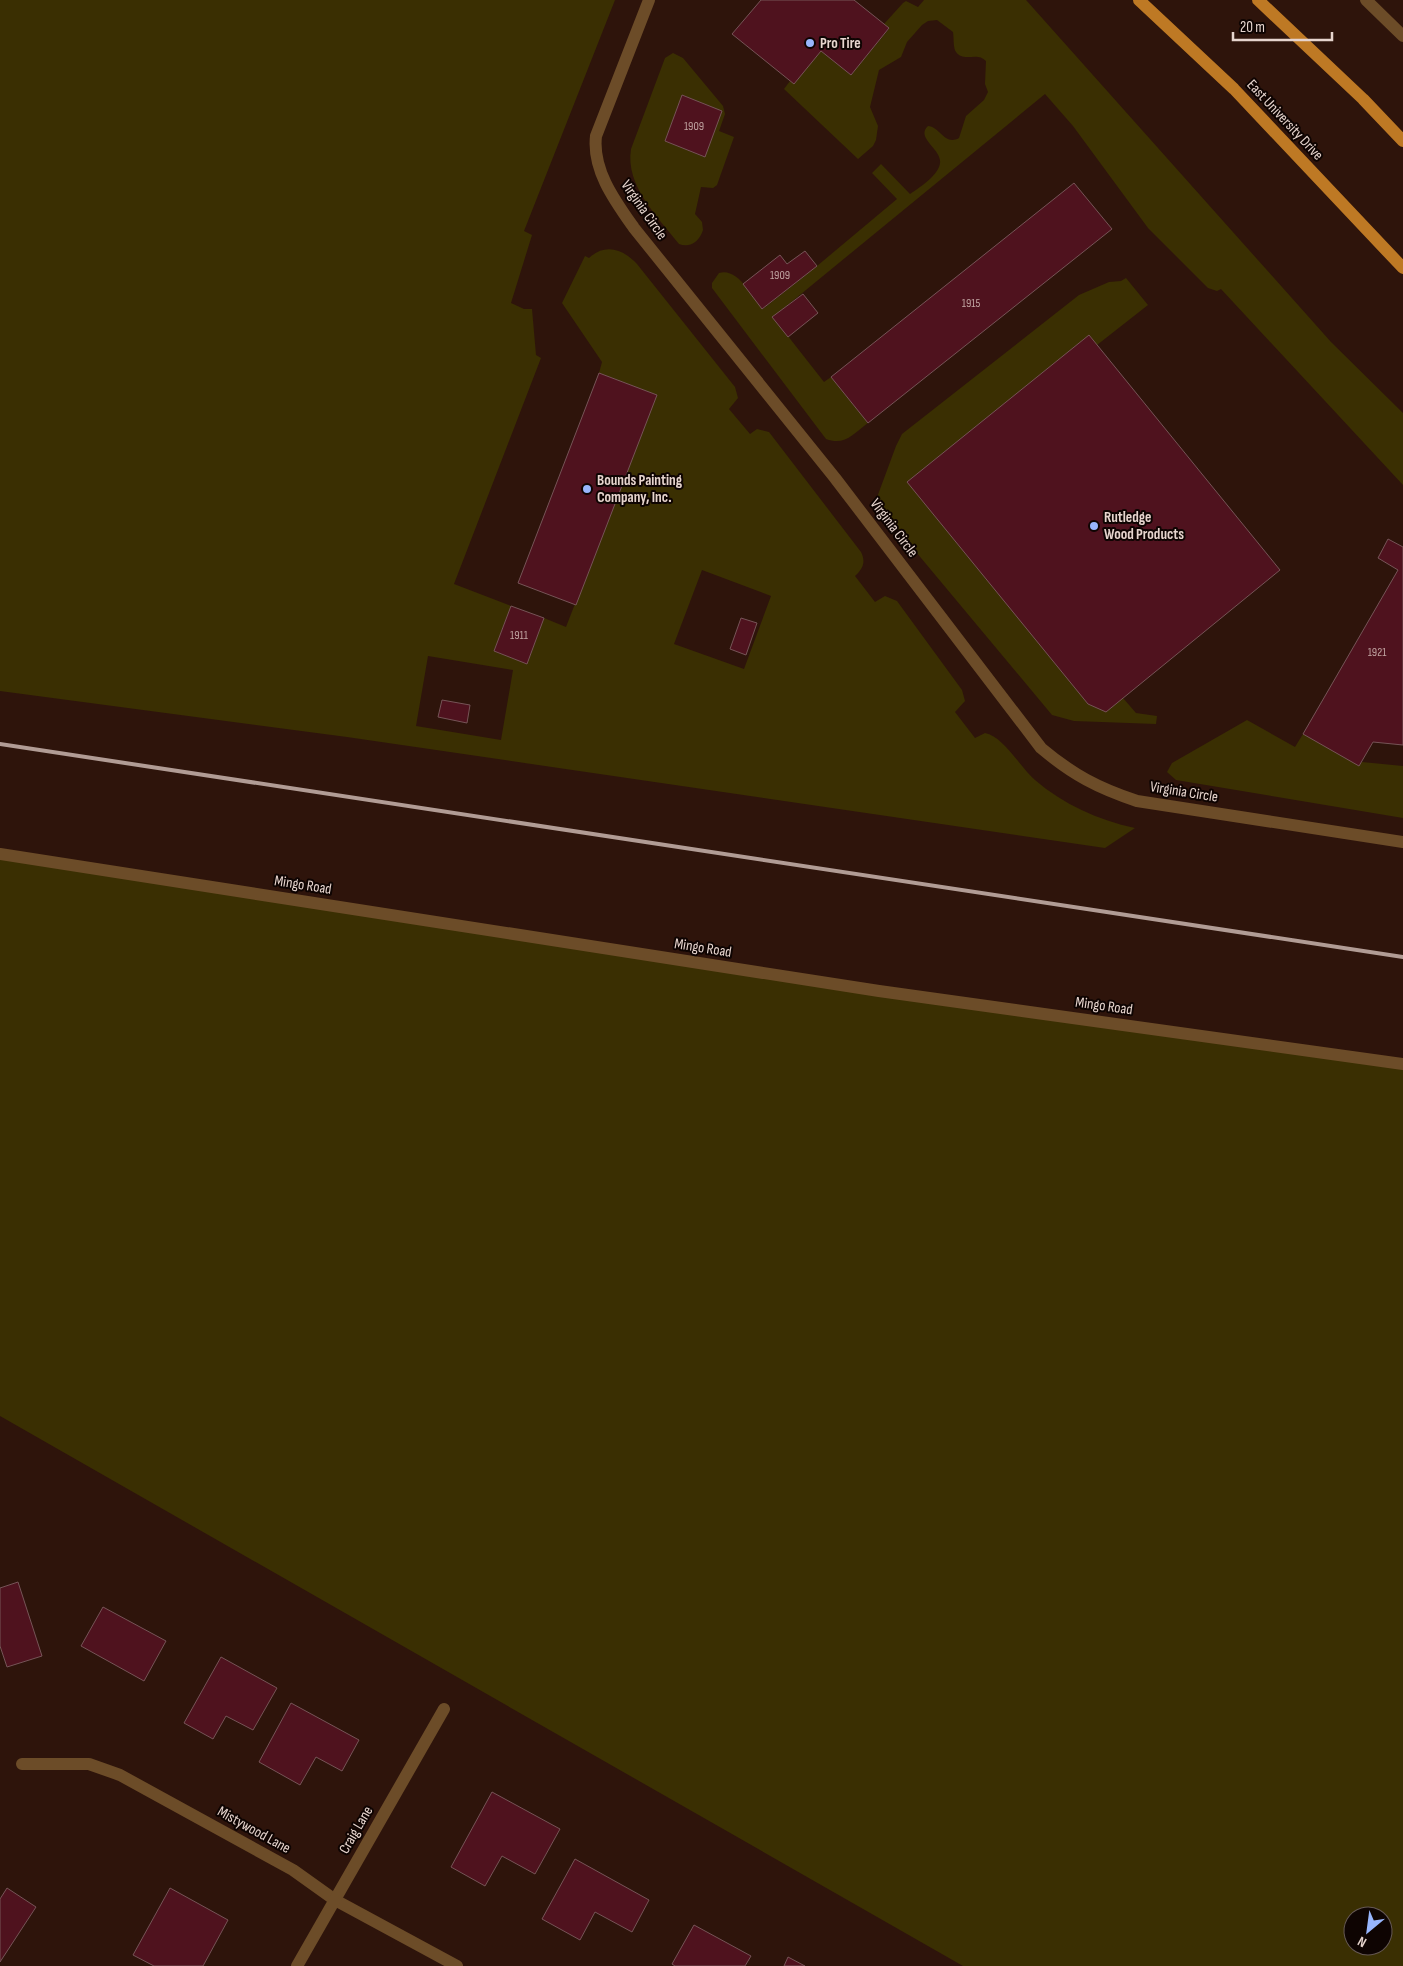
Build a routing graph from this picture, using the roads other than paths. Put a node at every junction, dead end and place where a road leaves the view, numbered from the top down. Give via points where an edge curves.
1 (649, 0) edge
2 (1139, 0) edge
3 (1258, 0) edge
4 (1366, 0) edge
5 (1403, 36) edge
6 (1403, 141) edge
7 (1403, 268) edge
8 (1403, 842) edge
9 (0, 854) edge
10 (1403, 1064) edge
11 (444, 1709) dead end
12 (22, 1764) dead end
13 (335, 1900) junction
14 (297, 1966) edge
15 (457, 1966) edge

1 - 8 street, Virginia Circle via 596,136 597,162 606,183 634,228 835,478 1041,748 1098,788 1137,801
2 - 7 main road, East University Drive via 1234,89
3 - 6 main road
4 - 5 street
9 - 10 street, Mingo Road via 879,992
11 - 13 street, Craig Lane
12 - 13 street, Mistywood Lane via 89,1764 120,1775 293,1870
13 - 14 street, Craig Lane
13 - 15 street, Mistywood Lane

